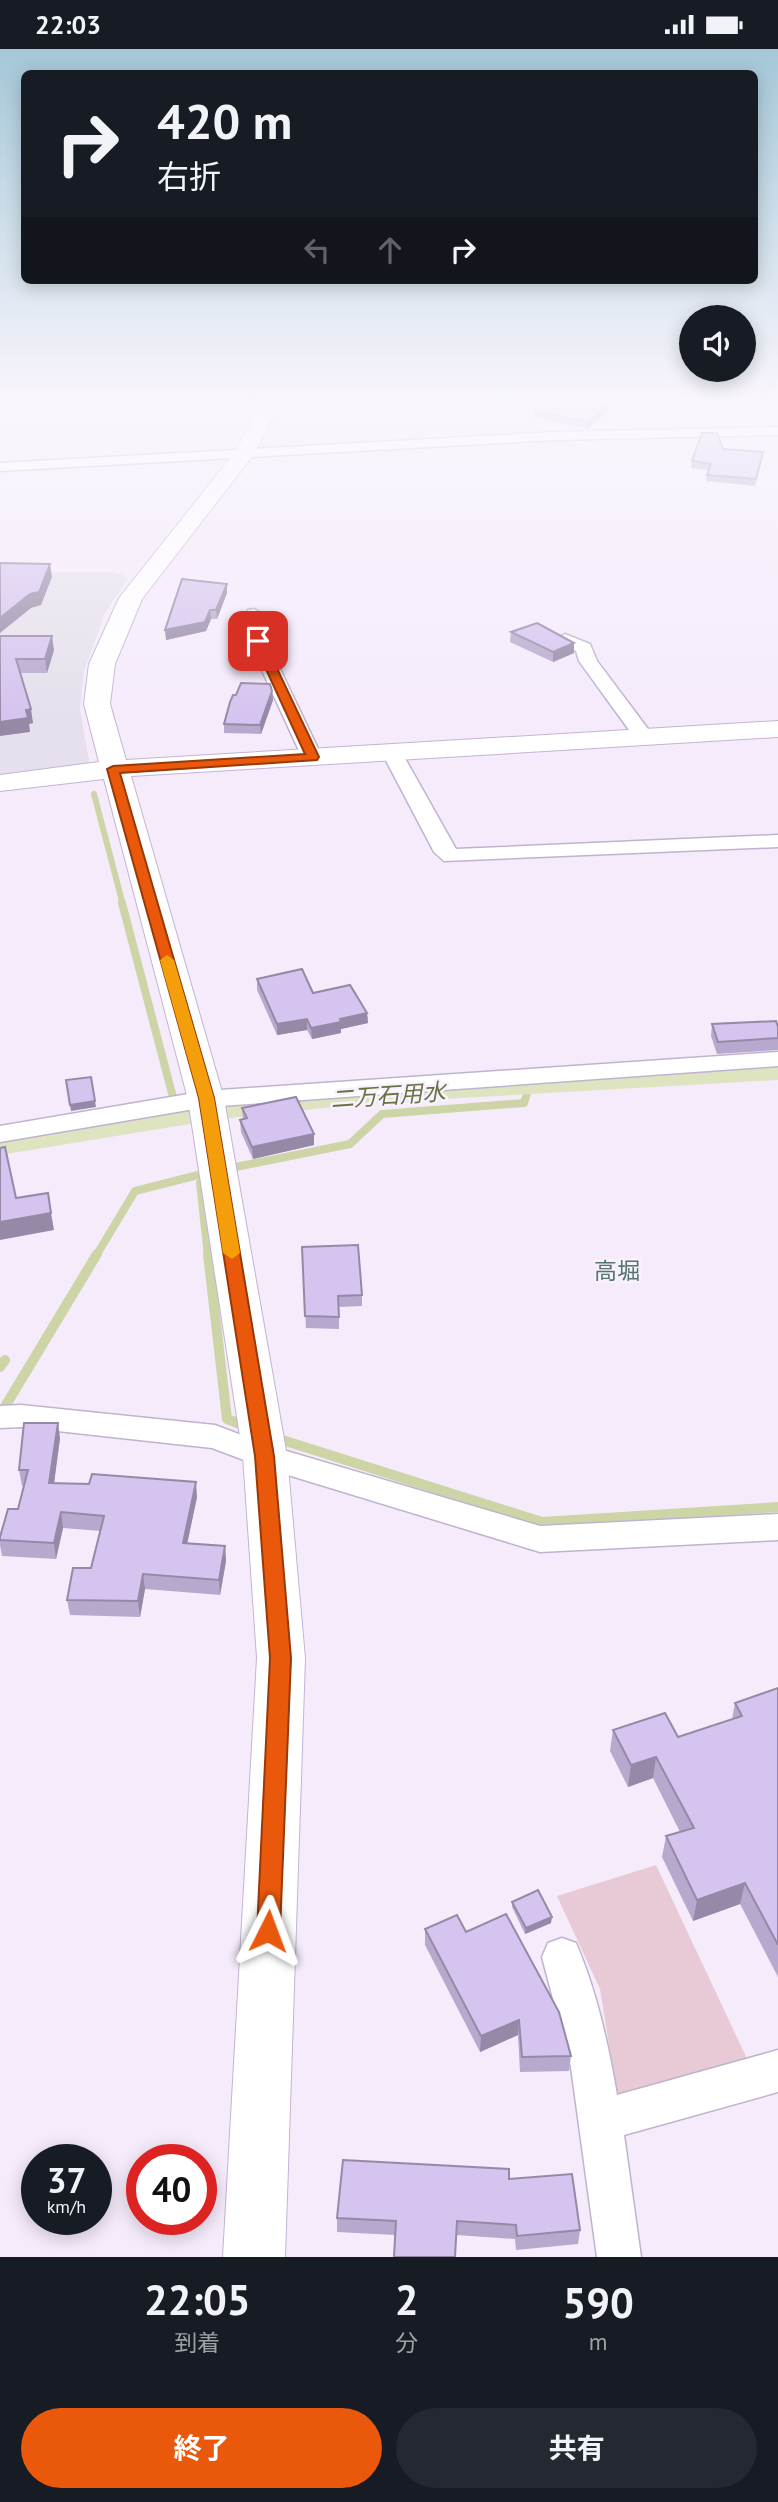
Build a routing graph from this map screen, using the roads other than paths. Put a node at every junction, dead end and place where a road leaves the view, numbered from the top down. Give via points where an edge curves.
1 (201, 507) edge
2 (254, 614) dead end
3 (565, 639) edge
4 (778, 729) edge
5 (643, 737) junction
6 (392, 753) junction
7 (313, 757) junction
8 (113, 769) junction
9 (0, 783) edge
10 (778, 841) edge
11 (778, 1059) edge
12 (206, 1098) junction
13 (0, 1134) edge
14 (0, 1417) edge
15 (265, 1456) junction
16 (778, 1527) edge
17 (562, 1957) dead end
18 (778, 2071) edge
19 (599, 2121) junction
20 (254, 2257) edge
21 (619, 2257) edge

1 - 8 street via 131,598 110,640 97,704
2 - 7 street via 250,625
3 - 5 street via 584,648 588,661
4 - 5 street
5 - 6 street
6 - 7 street
6 - 10 street via 445,852 452,856
7 - 8 street
8 - 9 street
8 - 12 street
11 - 12 street
12 - 13 street
12 - 15 street
14 - 15 street via 215,1437
15 - 16 street via 540,1539
15 - 20 street via 281,1658
17 - 19 street via 575,1991
18 - 19 street
19 - 21 street

